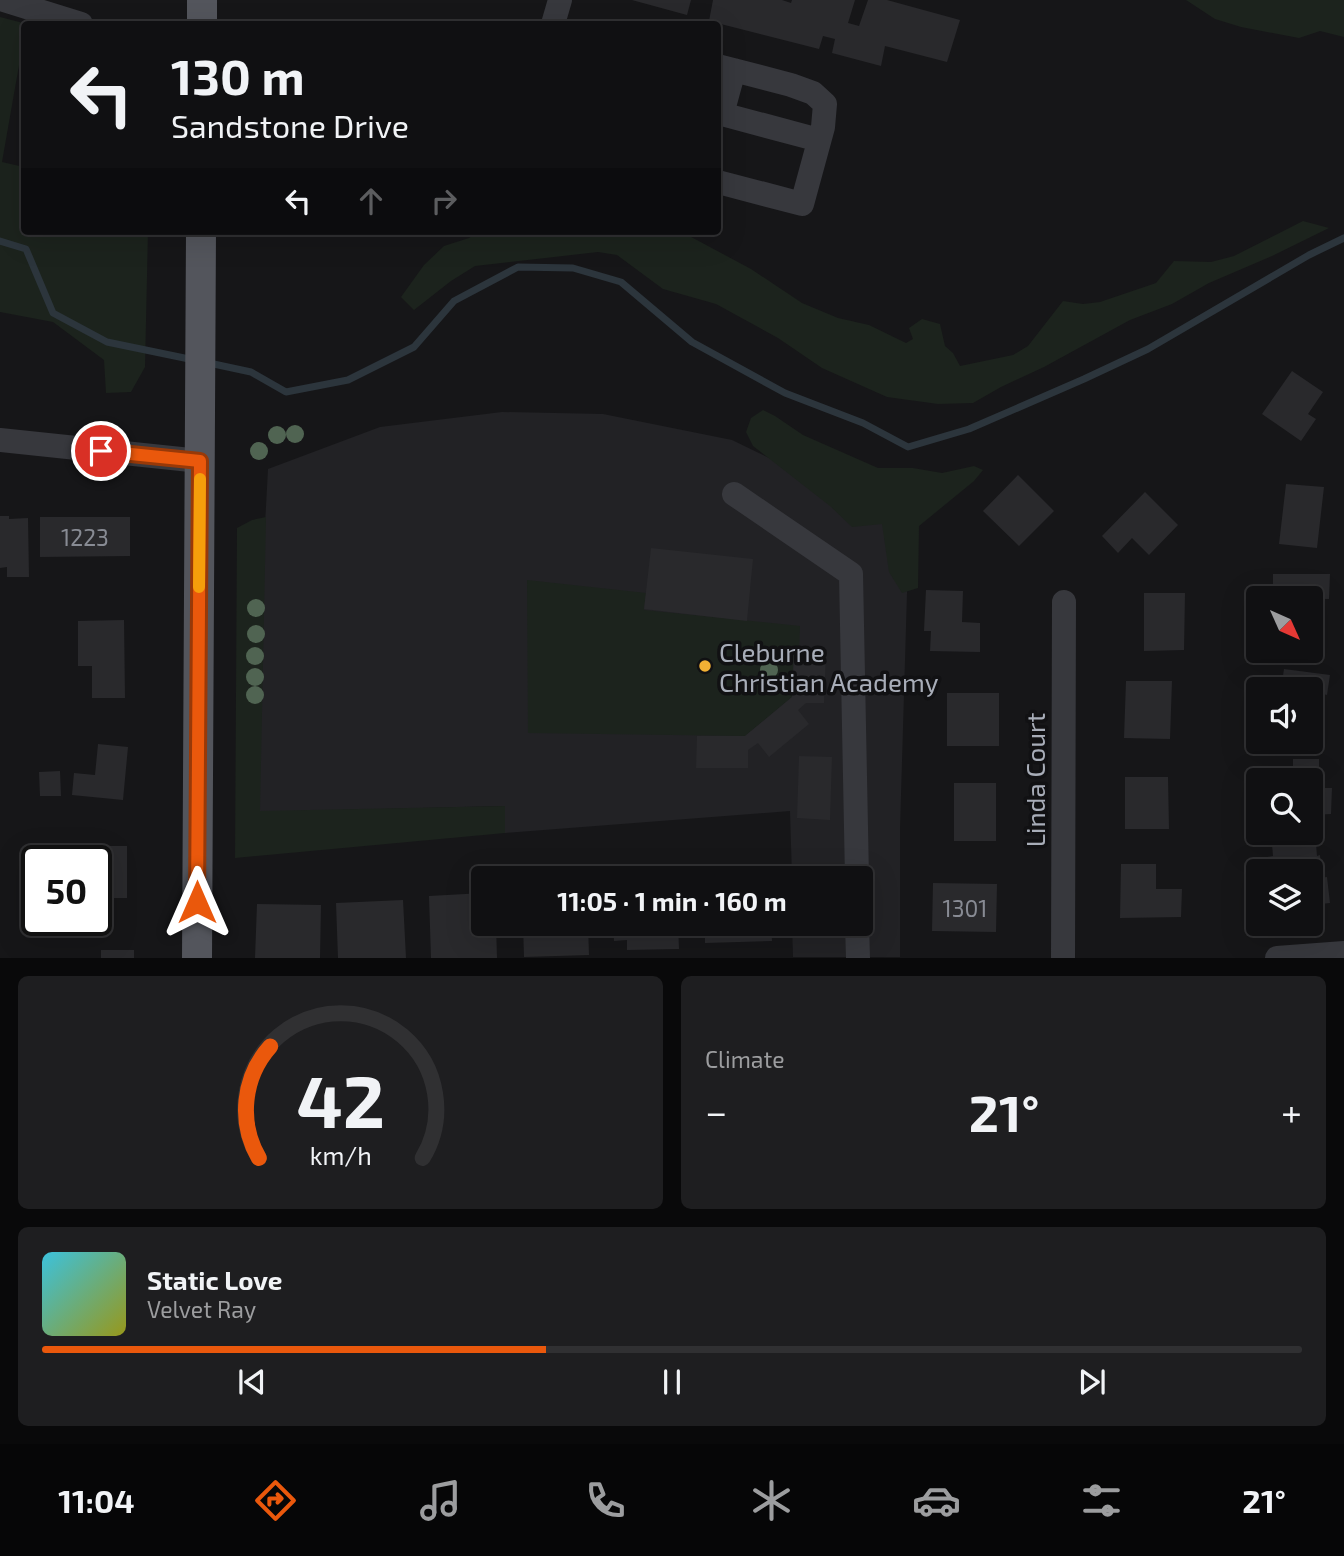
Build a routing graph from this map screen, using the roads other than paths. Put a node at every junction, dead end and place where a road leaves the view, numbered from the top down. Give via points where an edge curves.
1 (4, 0) edge
2 (202, 0) edge
3 (71, 21) edge
4 (202, 21) edge
5 (726, 68) edge
6 (721, 106) edge
7 (721, 113) edge
8 (819, 140) junction
9 (721, 183) edge
10 (201, 235) edge
11 (0, 440) edge
12 (200, 461) junction
13 (734, 494) dead end
14 (1064, 602) dead end
15 (857, 866) edge
16 (857, 936) edge
17 (1344, 953) edge
18 (197, 957) edge
19 (858, 957) edge
20 (1063, 957) edge
21 (1276, 957) edge

1 - 3 street
2 - 4 main road
5 - 6 street
5 - 8 street via 813,93 825,104
7 - 8 street
8 - 9 street via 802,204
10 - 12 main road
11 - 12 street
12 - 18 main road
13 - 15 street via 852,575
14 - 20 street, Linda Court
16 - 19 street
17 - 21 street

